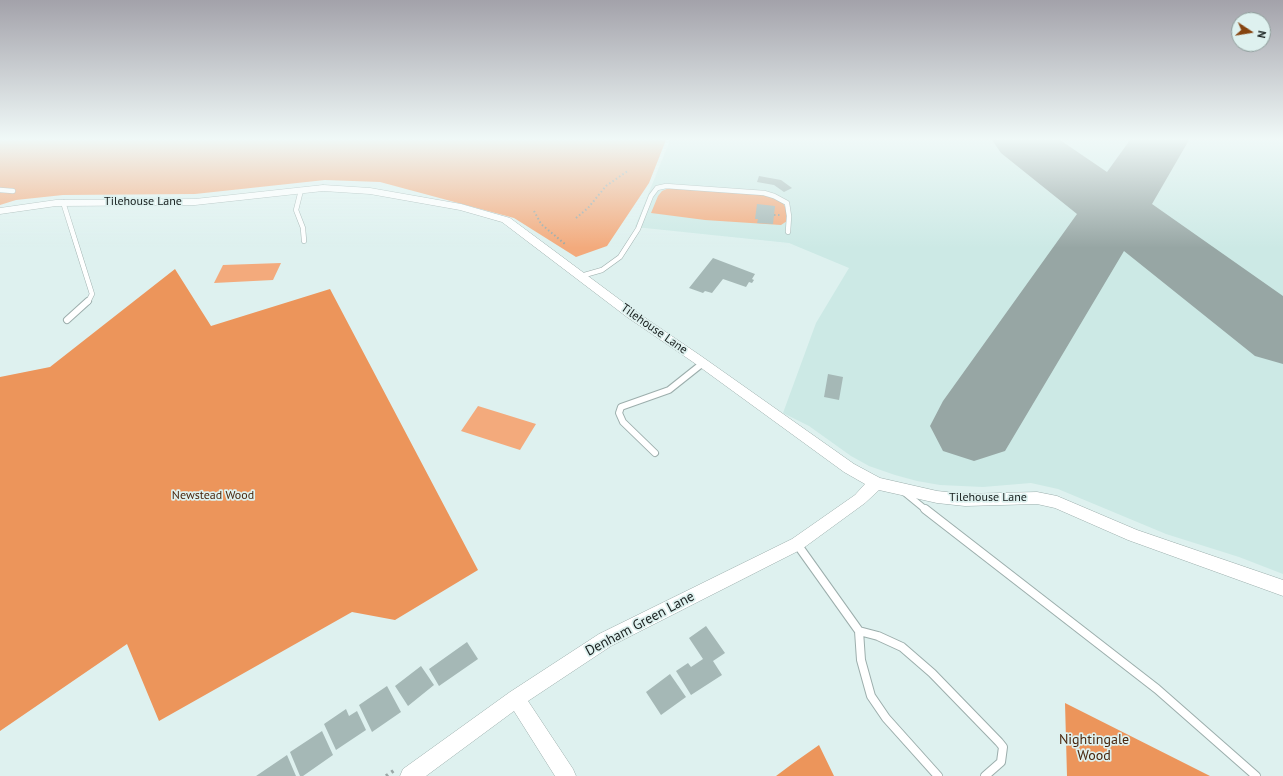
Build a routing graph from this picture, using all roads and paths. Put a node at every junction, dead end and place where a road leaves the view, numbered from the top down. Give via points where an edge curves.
1 (619, 176) edge
2 (0, 190) edge
3 (301, 190) junction
4 (13, 192) dead end
5 (63, 202) junction
6 (0, 211) edge
7 (534, 211) dead end
8 (576, 218) dead end
9 (788, 232) dead end
10 (304, 241) dead end
11 (565, 244) dead end
12 (581, 276) junction
13 (67, 320) dead end
14 (703, 363) junction
15 (655, 453) dead end
16 (876, 483) junction
17 (901, 490) junction
18 (797, 544) junction
19 (1283, 588) edge
20 (859, 631) junction
21 (516, 698) junction
22 (410, 776) edge
23 (566, 776) edge
24 (938, 776) edge
25 (986, 776) edge
26 (1256, 776) edge

1 - 8 path via 606,186
2 - 4 lane
3 - 5 street, Tilehouse Lane via 195,202
3 - 10 lane via 296,210 303,228
3 - 12 street, Tilehouse Lane via 323,188 370,191 461,207 506,220
5 - 6 street, Tilehouse Lane
5 - 13 lane via 92,294 87,304
7 - 11 path via 540,224
9 - 12 lane via 787,203 774,196 727,188 666,186 657,188 651,196 638,229 620,257 602,270
12 - 14 street, Tilehouse Lane
14 - 15 lane via 669,390 621,407 619,413 623,422
14 - 16 street, Tilehouse Lane via 849,468
16 - 17 street, Tilehouse Lane
16 - 18 street, Denham Green Lane via 860,500
17 - 19 street, Tilehouse Lane via 965,500 1037,498 1057,502 1133,535
17 - 26 lane via 1157,689
18 - 20 lane
18 - 21 street, Denham Green Lane via 606,640
20 - 24 lane via 861,660 871,696 886,718
20 - 25 lane via 902,647 932,673 999,742 1003,747 1001,762
21 - 22 street, Denham Green Lane
21 - 23 street

